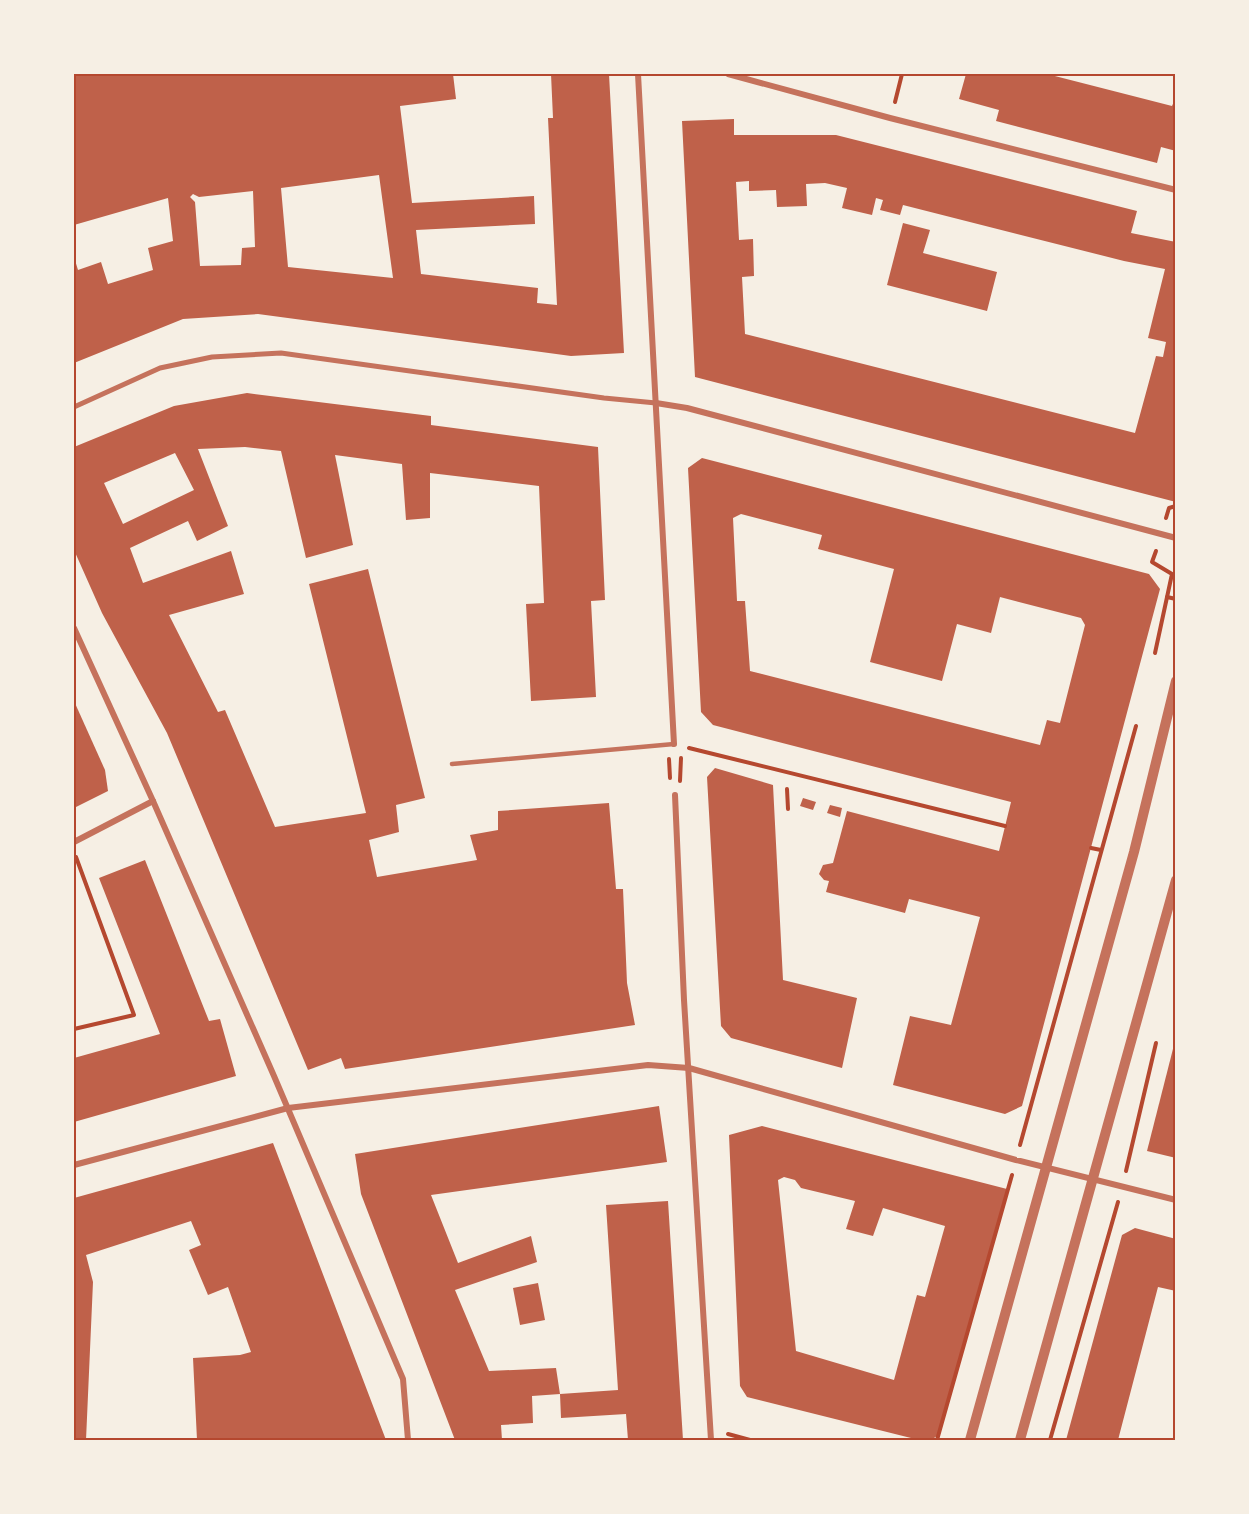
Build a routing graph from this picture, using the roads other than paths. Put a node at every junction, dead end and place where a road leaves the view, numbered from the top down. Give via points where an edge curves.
1 (638, 74) edge
2 (728, 74) edge
3 (1176, 190) edge
4 (656, 403) junction
5 (74, 407) edge
6 (1176, 538) edge
7 (74, 628) edge
8 (1176, 681) edge
9 (674, 744) joint
10 (452, 764) dead end
11 (675, 795) road end
12 (153, 801) junction
13 (74, 842) edge
14 (1176, 880) edge
15 (689, 1068) junction
16 (288, 1108) junction
17 (74, 1165) edge
18 (1046, 1167) junction
19 (1091, 1179) junction
20 (1176, 1200) edge
21 (408, 1440) edge
22 (711, 1440) edge
23 (970, 1440) edge
24 (1020, 1440) edge

1 - 4 street
2 - 3 street
4 - 5 street via 281,354 212,357 160,368
4 - 6 street
4 - 9 street
7 - 12 street
8 - 18 street via 1134,852
9 - 10 lane
11 - 15 street
12 - 13 street
12 - 16 street
14 - 19 street
15 - 16 street via 648,1065
15 - 18 street
15 - 22 street
16 - 17 street
16 - 21 street via 403,1378
18 - 19 street
18 - 23 street
19 - 20 street
19 - 24 street

